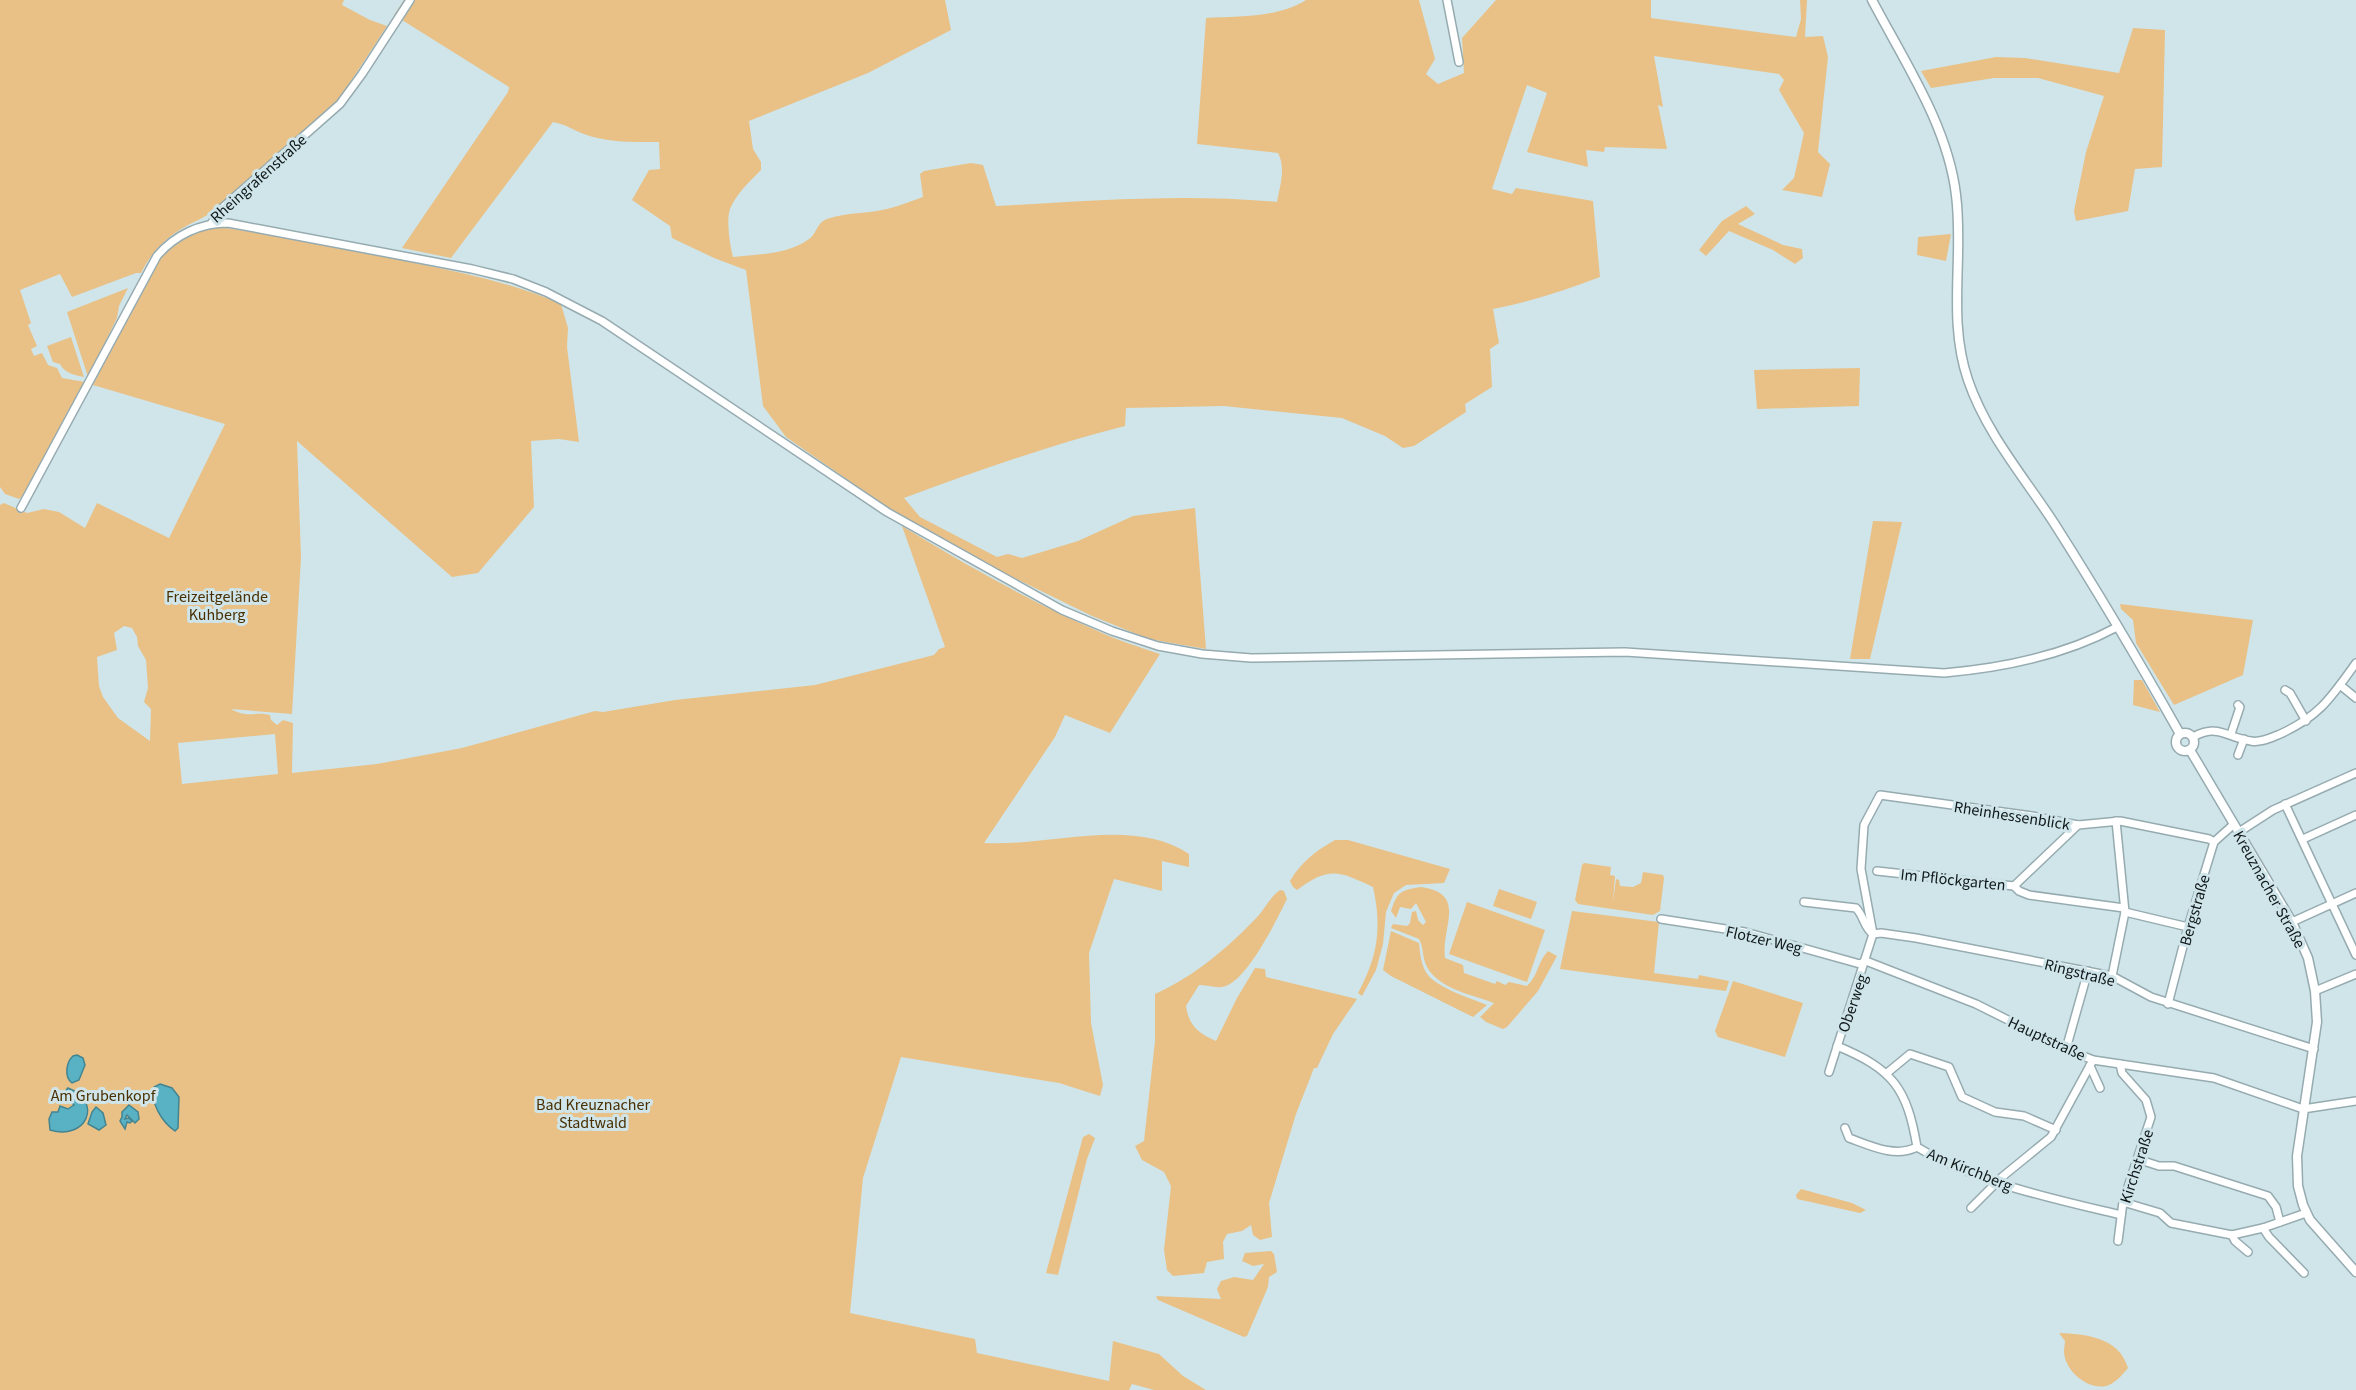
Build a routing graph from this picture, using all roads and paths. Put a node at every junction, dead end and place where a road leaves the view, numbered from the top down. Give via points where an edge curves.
1 (410, 0) edge
2 (1447, 0) edge
3 (1872, 0) edge
4 (1459, 62) dead end
5 (211, 224) junction
6 (21, 508) dead end
7 (2117, 627) junction
8 (2356, 663) edge
9 (2340, 685) junction
10 (2285, 690) dead end
11 (2356, 698) edge
12 (2238, 705) dead end
13 (2306, 721) junction
14 (2180, 734) junction
15 (2231, 734) junction
16 (2193, 737) junction
17 (2244, 739) junction
18 (2190, 750) junction
19 (2238, 755) dead end
20 (2356, 773) edge
21 (1880, 795) joint
22 (2286, 804) junction
23 (2356, 815) edge
24 (2116, 821) junction
25 (2078, 825) junction
26 (2236, 828) junction
27 (2303, 839) junction
28 (2214, 842) junction
29 (1877, 871) dead end
30 (2014, 886) junction
31 (2356, 893) edge
32 (1804, 902) dead end
33 (2333, 904) junction
34 (2124, 910) junction
35 (1660, 919) dead end
36 (2292, 922) junction
37 (2188, 927) junction
38 (1873, 934) junction
39 (2356, 955) edge
40 (1866, 961) junction
41 (2088, 971) junction
42 (2356, 974) edge
43 (2112, 976) junction
44 (2315, 991) junction
45 (2168, 1004) junction
46 (1838, 1046) junction
47 (2066, 1049) junction
48 (2314, 1050) junction
49 (2092, 1063) junction
50 (2120, 1064) junction
51 (1829, 1072) dead end
52 (1887, 1073) junction
53 (2100, 1088) dead end
54 (2356, 1101) edge
55 (2303, 1109) junction
56 (1845, 1128) dead end
57 (2056, 1130) junction
58 (1917, 1147) junction
59 (2137, 1160) junction
60 (1997, 1182) junction
61 (2123, 1202) junction
62 (1971, 1208) dead end
63 (2306, 1214) junction
64 (2121, 1215) junction
65 (2280, 1222) junction
66 (2263, 1228) junction
67 (2232, 1234) junction
68 (2118, 1241) dead end
69 (2247, 1252) dead end
70 (2356, 1272) edge
71 (2304, 1273) dead end

1 - 5 street, Rheingrafenstraße via 340,104 221,209
2 - 4 street
3 - 7 main road via 1935,121 1952,171 1958,222 1956,322 1972,391 1994,435
5 - 6 street, Rheingrafenstraße via 188,231 157,256
5 - 7 street via 246,225 472,268 557,297 602,321 904,522 1062,610 1112,632 1158,646 1251,658 1625,652 1944,673 2022,660
7 - 14 main road
8 - 9 street
9 - 11 street
9 - 13 street
10 - 13 street
12 - 15 street
13 - 17 street via 2266,740
14 - 16 main road
14 - 18 main road via 2178,748
15 - 16 street via 2213,730
15 - 17 street
16 - 18 main road
17 - 19 street
18 - 26 main road, Kreuznacher Straße
20 - 22 street
21 - 25 street, Rheinhessenblick
21 - 38 street, Oberweg via 1864,825 1861,869
22 - 26 street
22 - 27 street
23 - 27 street
24 - 25 street, Rheinhessenblick
24 - 28 street, Rheinhessenblick
24 - 34 street
25 - 30 street, Im Pflöckgarten
26 - 28 street
26 - 36 main road, Kreuznacher Straße
27 - 33 street
28 - 37 street, Bergstraße
29 - 30 street, Im Pflöckgarten
30 - 34 street via 2029,895
31 - 33 street
32 - 38 street via 1856,908
33 - 36 street
33 - 39 street
34 - 37 street
34 - 43 street
35 - 40 street, Flotzer Weg via 1745,932 1860,964
36 - 44 main road, Kreuznacher Straße via 2308,958
37 - 45 street, Bergstraße
38 - 40 street, Oberweg
38 - 41 street, Ringstraße
40 - 46 street, Oberweg
40 - 47 street, Hauptstraße via 1976,1004
41 - 43 street, Ringstraße
41 - 47 street
42 - 44 street
43 - 45 street, Ringstraße
44 - 48 main road, Kreuznacher Straße
45 - 48 street, Ringstraße
46 - 51 street, Oberweg
46 - 52 street, Am Kirchberg via 1865,1057
47 - 49 street, Hauptstraße
48 - 55 main road, Kreuznacher Straße
49 - 50 street, Hauptstraße
49 - 53 street
49 - 57 street
50 - 55 street, Hauptstraße via 2214,1077
50 - 59 street, Kirchstraße via 2121,1073 2146,1100 2151,1117
52 - 57 street via 1910,1054 1949,1067 1962,1096 1995,1112 2024,1116
52 - 58 street, Am Kirchberg via 1904,1097
54 - 55 street
55 - 63 main road, Kreuznacher Straße via 2296,1171
56 - 58 street via 1849,1138 1881,1150 1901,1152
57 - 60 street
58 - 60 street, Am Kirchberg
59 - 61 street, Kirchstraße
59 - 65 street via 2174,1166 2268,1196
60 - 62 street
60 - 64 street, Am Kirchberg
61 - 64 street, Kirchstraße
61 - 67 street via 2160,1213 2171,1223
63 - 65 street
63 - 70 main road
64 - 68 street, Kirchstraße
65 - 66 street
66 - 67 street
66 - 71 street
67 - 69 street

